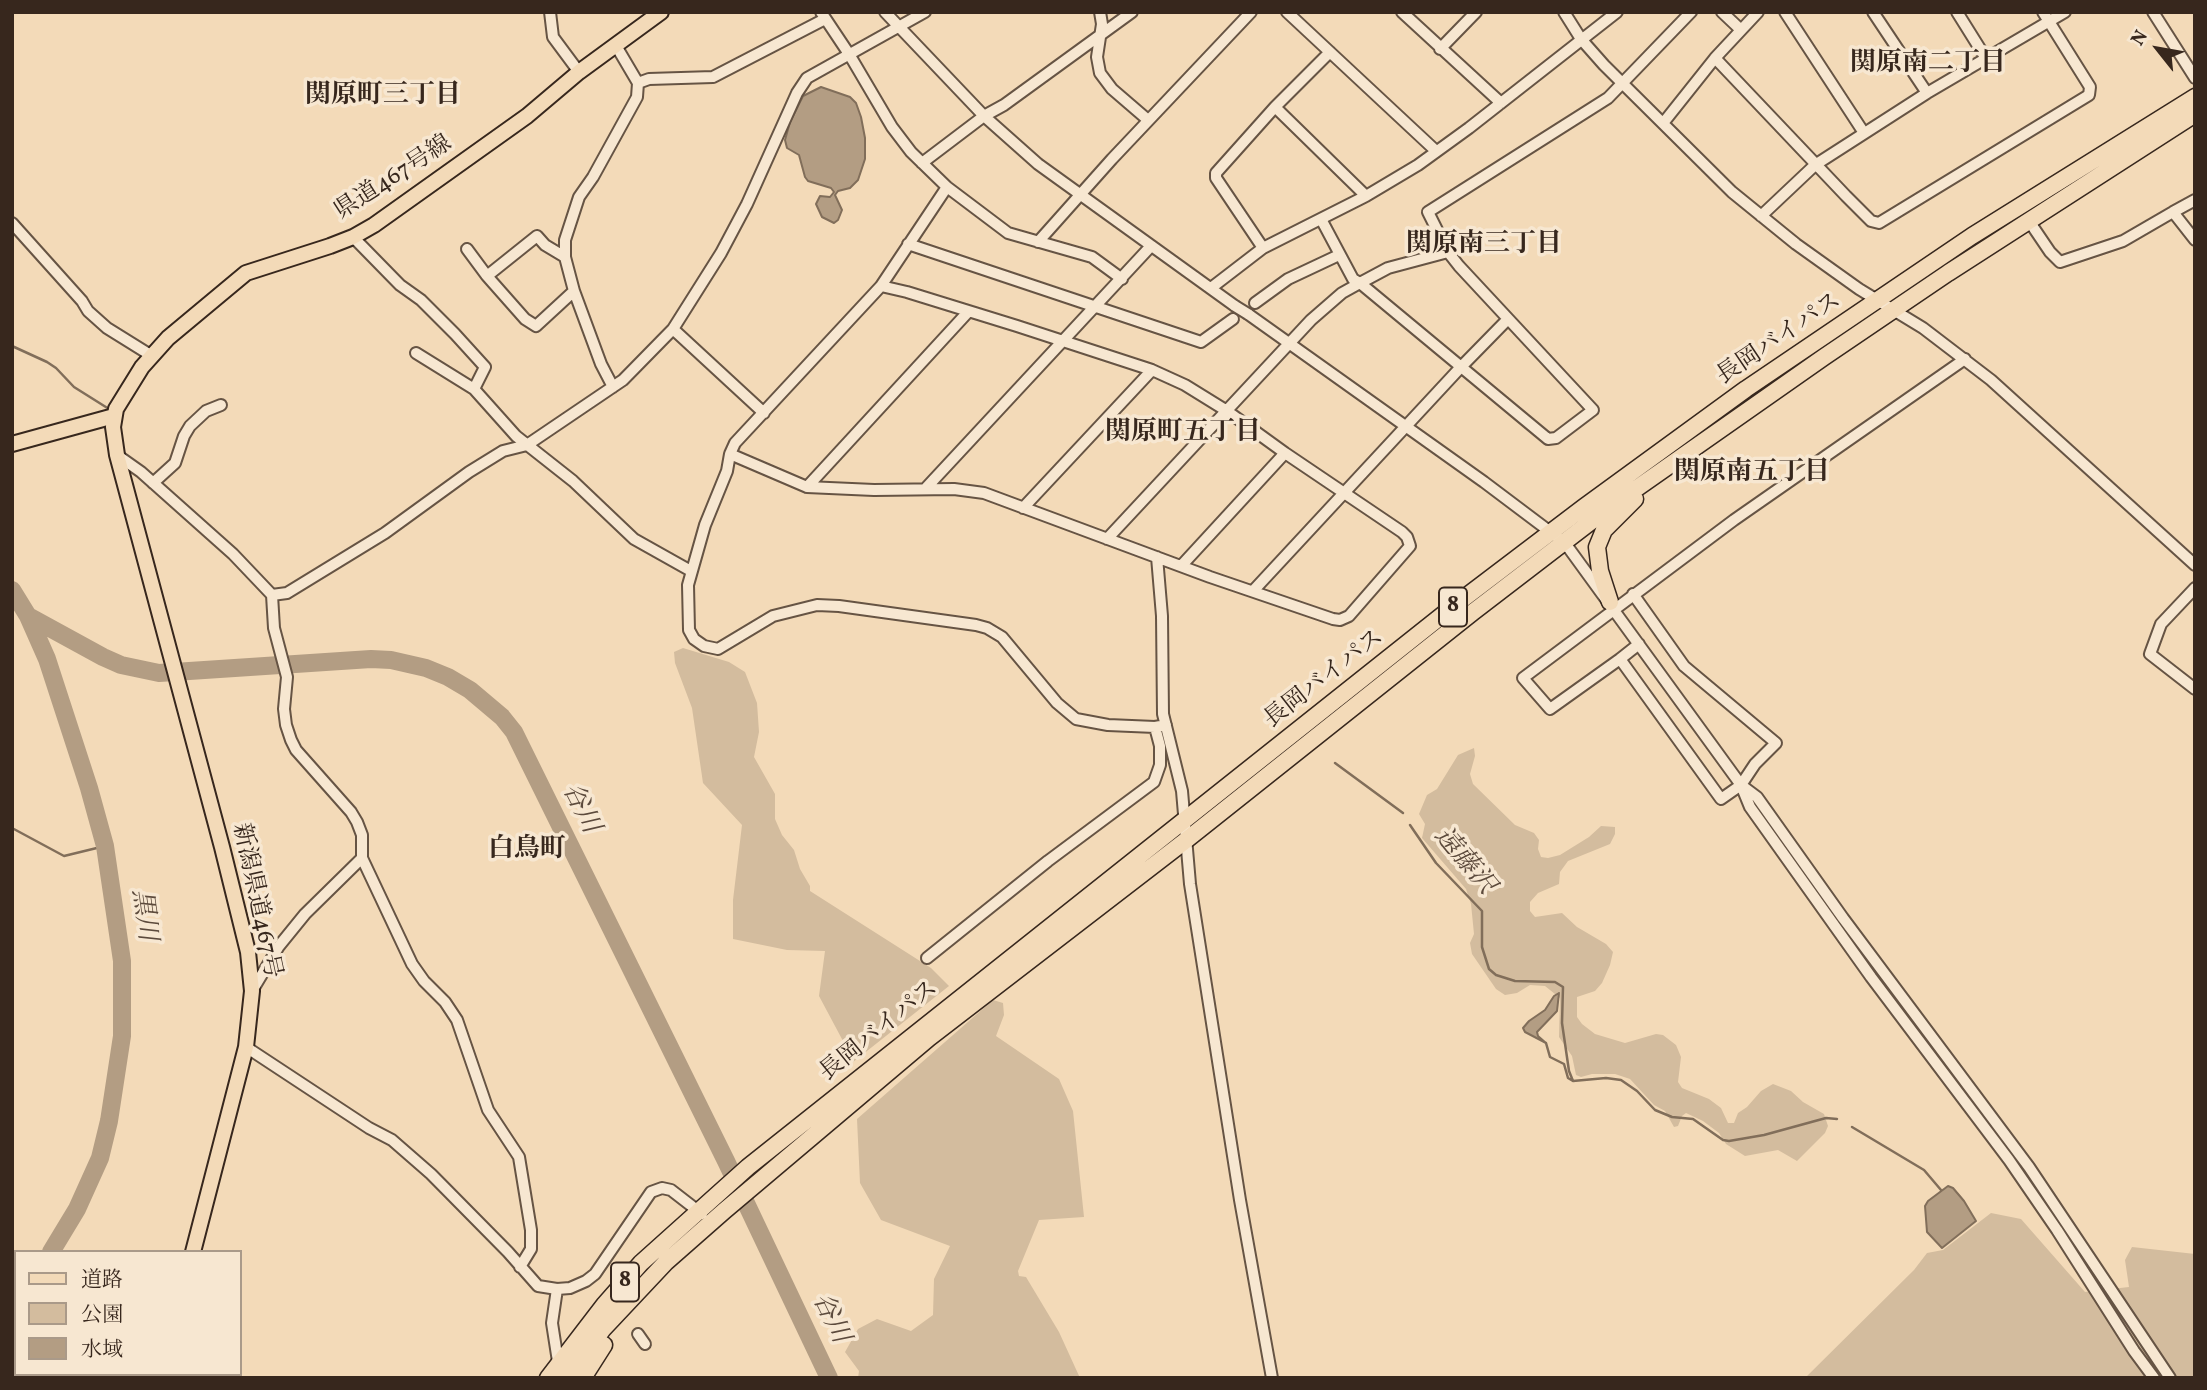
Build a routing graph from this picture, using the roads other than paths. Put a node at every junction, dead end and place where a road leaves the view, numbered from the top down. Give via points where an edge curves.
1 (550, 12) edge
2 (661, 12) edge
3 (885, 12) edge
4 (925, 12) edge
5 (1100, 12) edge
6 (1132, 12) edge
7 (1251, 12) edge
8 (1287, 12) edge
9 (1402, 12) edge
10 (1476, 12) edge
11 (1564, 12) edge
12 (1617, 12) edge
13 (1691, 12) edge
14 (1722, 12) edge
15 (1758, 12) edge
16 (1786, 12) edge
17 (1873, 12) edge
18 (1957, 12) edge
19 (2066, 12) edge
20 (2152, 12) edge
21 (823, 16) edge
22 (2046, 17) edge
23 (899, 28) junction
24 (1741, 30) junction
25 (1099, 37) junction
26 (1581, 38) junction
27 (615, 44) junction
28 (1440, 48) junction
29 (1330, 52) junction
30 (849, 54) junction
31 (1715, 58) junction
32 (1987, 60) junction
33 (579, 72) junction
34 (2195, 78) edge
35 (1622, 81) junction
36 (638, 83) junction
37 (1927, 93) junction
38 (2195, 97) edge
39 (1501, 103) junction
40 (1275, 107) junction
41 (2195, 114) edge
42 (984, 116) junction
43 (1148, 120) junction
44 (1664, 122) junction
45 (1864, 133) junction
46 (1436, 151) junction
47 (922, 163) junction
48 (1815, 164) junction
49 (947, 187) junction
50 (1080, 195) junction
51 (1366, 197) junction
52 (2195, 200) edge
53 (2173, 212) junction
54 (1761, 216) junction
55 (1321, 219) junction
56 (2029, 221) junction
57 (12, 223) edge
58 (353, 237) junction
59 (2195, 240) edge
60 (1038, 242) junction
61 (908, 244) junction
62 (1151, 246) junction
63 (1262, 248) junction
64 (467, 249) dead end
65 (1448, 252) junction
66 (1339, 255) junction
67 (565, 257) junction
68 (487, 276) junction
69 (1122, 279) junction
70 (1360, 283) junction
71 (881, 286) junction
72 (1211, 288) junction
73 (574, 291) junction
74 (1879, 301) junction
75 (1255, 303) dead end
76 (1097, 306) junction
77 (1894, 310) junction
78 (968, 312) junction
79 (1233, 319) dead end
80 (1508, 319) junction
81 (673, 329) junction
82 (1063, 341) junction
83 (1288, 344) junction
84 (416, 354) dead end
85 (152, 356) junction
86 (1965, 359) junction
87 (1460, 368) junction
88 (1152, 370) junction
89 (613, 387) junction
90 (474, 389) junction
91 (221, 405) dead end
92 (1227, 411) junction
93 (764, 414) junction
94 (114, 416) junction
95 (1405, 426) junction
96 (12, 444) edge
97 (527, 445) junction
98 (1285, 453) junction
99 (117, 454) junction
100 (730, 454) junction
101 (1672, 464) junction
102 (153, 483) junction
103 (807, 487) junction
104 (926, 488) junction
105 (1344, 493) junction
106 (1023, 508) junction
107 (1553, 531) junction
108 (1107, 539) junction
109 (1565, 543) junction
110 (1157, 557) junction
111 (2194, 561) edge
112 (1182, 565) junction
113 (691, 571) junction
114 (2195, 588) edge
115 (1253, 591) junction
116 (1633, 594) junction
117 (272, 595) junction
118 (1612, 605) junction
119 (1639, 644) junction
120 (1620, 659) junction
121 (2195, 689) edge
122 (1160, 726) junction
123 (1741, 785) junction
124 (1184, 821) junction
125 (1185, 841) junction
126 (362, 858) junction
127 (927, 958) dead end
128 (252, 991) junction
129 (246, 1047) junction
130 (700, 1212) junction
131 (194, 1250) edge
132 (666, 1262) junction
133 (520, 1267) junction
134 (557, 1289) junction
135 (638, 1334) dead end
136 (645, 1344) dead end
137 (559, 1375) edge
138 (583, 1378) edge
139 (1272, 1378) edge
140 (2154, 1378) edge
141 (2170, 1378) edge

1 - 33 street via 553,37
2 - 27 main road, 県道467号線
3 - 23 street
4 - 23 street
5 - 25 street
6 - 25 street
7 - 43 street
8 - 29 street
9 - 28 street
10 - 28 street
11 - 26 street
12 - 26 street
13 - 35 street
14 - 24 street
15 - 24 street
16 - 45 street
17 - 37 street
18 - 32 street
19 - 22 street
20 - 34 street
21 - 30 street
21 - 36 street via 713,77
22 - 32 street
22 - 48 street via 2091,87 2089,95 2055,117 1879,223 1871,221
23 - 30 street
23 - 42 street
24 - 31 street
25 - 42 street
25 - 43 street via 1100,73
26 - 35 street
26 - 39 street
27 - 33 main road, 県道467号線
27 - 36 street
28 - 39 street
29 - 40 street
29 - 46 street
30 - 47 street via 892,127
30 - 81 street via 807,78 801,87 747,204
31 - 44 street
31 - 48 street
32 - 37 street
33 - 58 main road, 県道467号線 via 527,116
35 - 44 street
35 - 65 street via 1608,98 1428,212
36 - 67 street via 635,104 571,214
37 - 45 street
38 - 74 highway, 長岡バイパス / 8 via 2033,197
39 - 46 street
40 - 51 street
40 - 63 street via 1216,173
41 - 56 highway, 長岡バイパス / 8
42 - 47 street
42 - 50 street
43 - 50 street
44 - 54 street
45 - 48 street
46 - 51 street
47 - 49 street
48 - 54 street
49 - 60 street via 999,229
49 - 61 street
50 - 60 street
50 - 62 street
51 - 55 street
52 - 53 street
53 - 56 street via 2123,241 2060,261
53 - 59 street
54 - 74 street
55 - 63 street
55 - 66 street
56 - 77 highway, 長岡バイパス / 8
57 - 85 street via 88,312
58 - 85 main road, 県道467号線 via 246,273
58 - 90 street via 485,368
60 - 69 street via 1092,257
61 - 71 street
61 - 76 street
62 - 69 street
62 - 72 street
63 - 72 street
64 - 68 street
65 - 70 street via 1388,268
65 - 80 street
66 - 70 street
66 - 75 street via 1289,279
67 - 68 street via 537,236
67 - 73 street
68 - 73 street via 536,326
69 - 76 street
70 - 83 street via 1326,305
70 - 87 street
71 - 78 street
71 - 93 street
72 - 83 street, bridge
73 - 89 street
74 - 77 street
74 - 107 highway, 長岡バイパス / 8 via 1746,389
76 - 79 street via 1201,342
76 - 82 street
77 - 86 street
77 - 101 highway, 長岡バイパス / 8
78 - 82 street
78 - 103 street
80 - 87 street
80 - 87 street via 1593,410 1548,439
81 - 89 street
81 - 93 street
82 - 88 street
82 - 104 street
83 - 92 street
83 - 95 street
84 - 90 street
85 - 94 main road, 県道467号線
86 - 111 street
86 - 116 street
87 - 95 street
88 - 92 street via 1185,384
88 - 106 street
89 - 97 street
90 - 97 street
91 - 102 street via 190,426 175,463
92 - 98 street
92 - 108 street
93 - 100 street
94 - 96 main road
94 - 99 main road
95 - 105 street
95 - 107 street
97 - 113 street via 634,538
97 - 117 street via 503,451 374,539 287,593
98 - 105 street
98 - 112 street
99 - 102 street
99 - 128 main road, 新潟県道467号 via 248,952
100 - 103 street
100 - 113 street
101 - 109 highway, 長岡バイパス / 8
101 - 118 highway via 1600,538 1596,554
102 - 117 street
103 - 104 street
104 - 106 street via 984,493
105 - 115 street
105 - 115 street via 1402,532 1410,546 1349,616 1333,619
106 - 108 street
107 - 109 street
107 - 124 highway, 長岡バイパス / 8
108 - 110 street
109 - 118 street
109 - 125 highway, 長岡バイパス / 8
110 - 112 street
110 - 122 street via 1163,629
112 - 115 street
113 - 122 street via 689,630 704,646 718,649 774,615 817,605 976,625 1002,637 1076,719
114 - 121 street via 2161,624 2150,654
116 - 118 street
116 - 123 street via 1684,666 1776,743
117 - 126 street via 274,628 287,677 286,725 291,740 351,812 362,835
118 - 119 street
118 - 120 street via 1523,678 1550,709
119 - 120 street
119 - 123 street
120 - 123 street via 1721,799
122 - 124 street via 1182,791
122 - 127 street via 1160,765 1154,782
123 - 140 street via 1750,807 1839,933 2051,1220
123 - 141 street via 1757,797 2029,1167
124 - 125 street
124 - 130 highway, 長岡バイパス / 8 via 748,1167
125 - 132 highway, 長岡バイパス / 8 via 929,1038
125 - 139 street
126 - 128 street via 305,914
126 - 133 street via 412,964 457,1020 488,1110 519,1157 531,1230 531,1249
128 - 129 main road, 新潟県道467号
129 - 131 main road, 新潟県道467号
129 - 133 street via 392,1140
130 - 134 street via 671,1190 651,1192 594,1274 575,1286
130 - 137 highway, 長岡バイパス / 8 via 641,1263 604,1305
132 - 137 highway, 長岡バイパス / 8
132 - 138 highway
133 - 134 street via 538,1286
134 - 137 street via 552,1323
135 - 136 street

